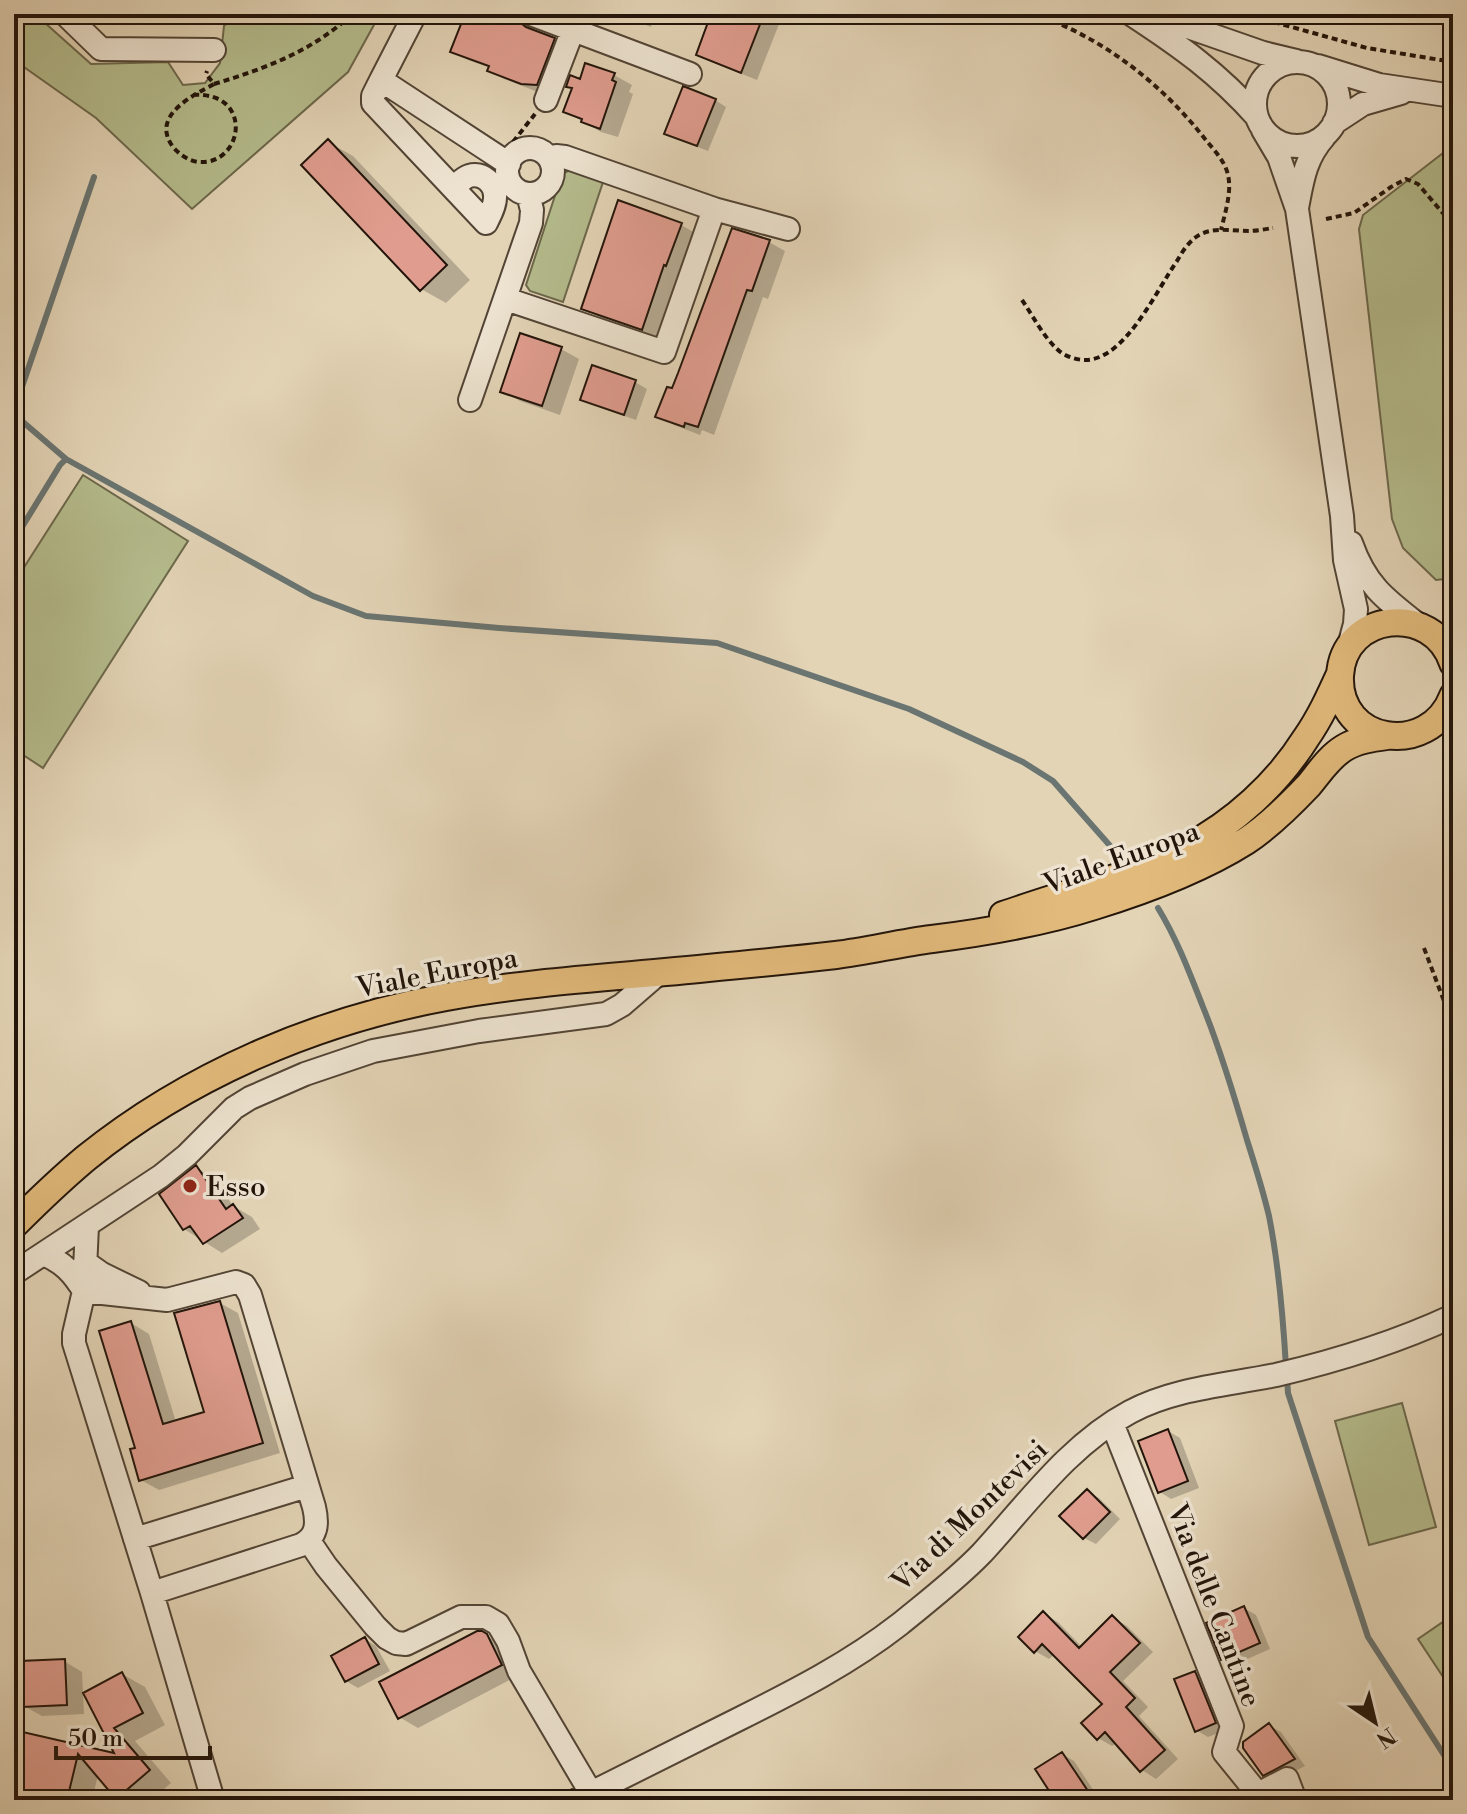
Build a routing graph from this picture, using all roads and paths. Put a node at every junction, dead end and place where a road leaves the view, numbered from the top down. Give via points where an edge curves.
1 (65, 14) edge
2 (352, 14) edge
3 (415, 14) edge
4 (531, 14) edge
5 (1034, 14) edge
6 (1131, 14) edge
7 (1151, 14) edge
8 (1245, 14) edge
9 (576, 22) edge
10 (214, 50) joint
11 (1453, 62) edge
12 (1307, 64) junction
13 (690, 74) dead end
14 (381, 80) junction
15 (214, 84) junction
16 (1410, 91) junction
17 (193, 95) junction
18 (1453, 96) edge
19 (546, 100) joint
20 (1260, 124) junction
21 (1330, 129) junction
22 (549, 158) junction
23 (504, 161) junction
24 (453, 188) dead end
25 (528, 194) junction
26 (714, 209) junction
27 (1297, 209) junction
28 (1326, 219) dead end
29 (1453, 225) edge
30 (1273, 228) dead end
31 (788, 229) dead end
32 (1221, 230) junction
33 (506, 299) junction
34 (1022, 300) dead end
35 (470, 400) dead end
36 (1342, 516) junction
37 (1424, 628) junction
38 (1453, 635) edge
39 (1344, 662) junction
40 (1453, 663) edge
41 (1453, 697) edge
42 (1387, 736) junction
43 (931, 939) junction
44 (1424, 948) dead end
45 (659, 973) junction
46 (1453, 1025) edge
47 (14, 1225) edge
48 (87, 1226) junction
49 (43, 1254) junction
50 (85, 1262) junction
51 (14, 1273) edge
52 (84, 1291) junction
53 (159, 1300) junction
54 (1453, 1316) edge
55 (1112, 1423) junction
56 (307, 1486) junction
57 (135, 1539) junction
58 (309, 1541) junction
59 (152, 1593) junction
60 (584, 1796) edge
61 (213, 1800) edge
62 (1295, 1800) edge

1 - 10 street via 101,49
2 - 15 path via 304,51
3 - 14 street
4 - 9 street
5 - 32 path via 1120,57 1192,122 1228,174
6 - 20 street via 1204,64
7 - 12 street
8 - 11 path via 1367,48
9 - 13 street
9 - 19 street
10 - 15 path via 206,74
12 - 16 street
12 - 20 street via 1287,63 1264,78 1255,103
12 - 21 street via 1334,84 1338,110
14 - 23 street
14 - 24 street via 373,103
15 - 17 path
16 - 18 street
16 - 21 street via 1363,104
17 - 17 path via 174,111 167,135 180,154 203,162 228,149 237,122 223,102 209,94
19 - 23 path
20 - 21 street via 1286,145 1314,142
20 - 27 street via 1279,157
21 - 27 street via 1305,167
22 - 23 street via 527,149
22 - 25 street via 553,169 548,186
22 - 26 street via 565,157
23 - 25 street via 509,180
25 - 33 street via 531,223
26 - 31 street
26 - 33 street via 664,352
27 - 36 street
28 - 29 path via 1354,213 1406,179 1418,184
30 - 32 path
32 - 34 path via 1204,232 1187,245 1131,331 1098,359 1060,352
33 - 35 street
36 - 37 street via 1372,585
36 - 39 street via 1356,609
37 - 38 main road, Viale Europa
37 - 39 main road, Viale Europa via 1386,623 1355,641
37 - 40 main road via 1442,642
39 - 42 main road via 1343,698 1348,709 1365,727
39 - 43 main road, Viale Europa via 1315,725 1286,766 1250,803 1206,836 1113,877
41 - 42 main road, Viale Europa via 1442,717 1423,732
42 - 43 main road, Viale Europa via 1342,749 1264,827 1187,871 1096,906 1029,924
43 - 45 main road, Viale Europa via 837,955
44 - 46 path
45 - 47 main road, Viale Europa via 447,997 296,1039 155,1109 86,1158
45 - 48 street via 606,1014 373,1051 250,1098 177,1164
48 - 49 street
48 - 50 street
49 - 51 street
49 - 52 street via 65,1265
50 - 52 street
50 - 53 street
52 - 53 street
52 - 57 street via 74,1343
53 - 56 street via 236,1282 244,1285
54 - 55 street, Via di Montevisi via 1360,1353 1175,1395
55 - 60 street, Via di Montevisi via 1066,1462 955,1579 853,1658
55 - 62 street, Via delle Cantine via 1232,1726 1224,1752 1258,1794 1287,1779
56 - 57 street
56 - 58 street via 317,1522
57 - 59 street
58 - 59 street
58 - 60 street, Via di Montevisi via 375,1626 396,1643 421,1638 461,1617 486,1617 498,1624
59 - 61 street

